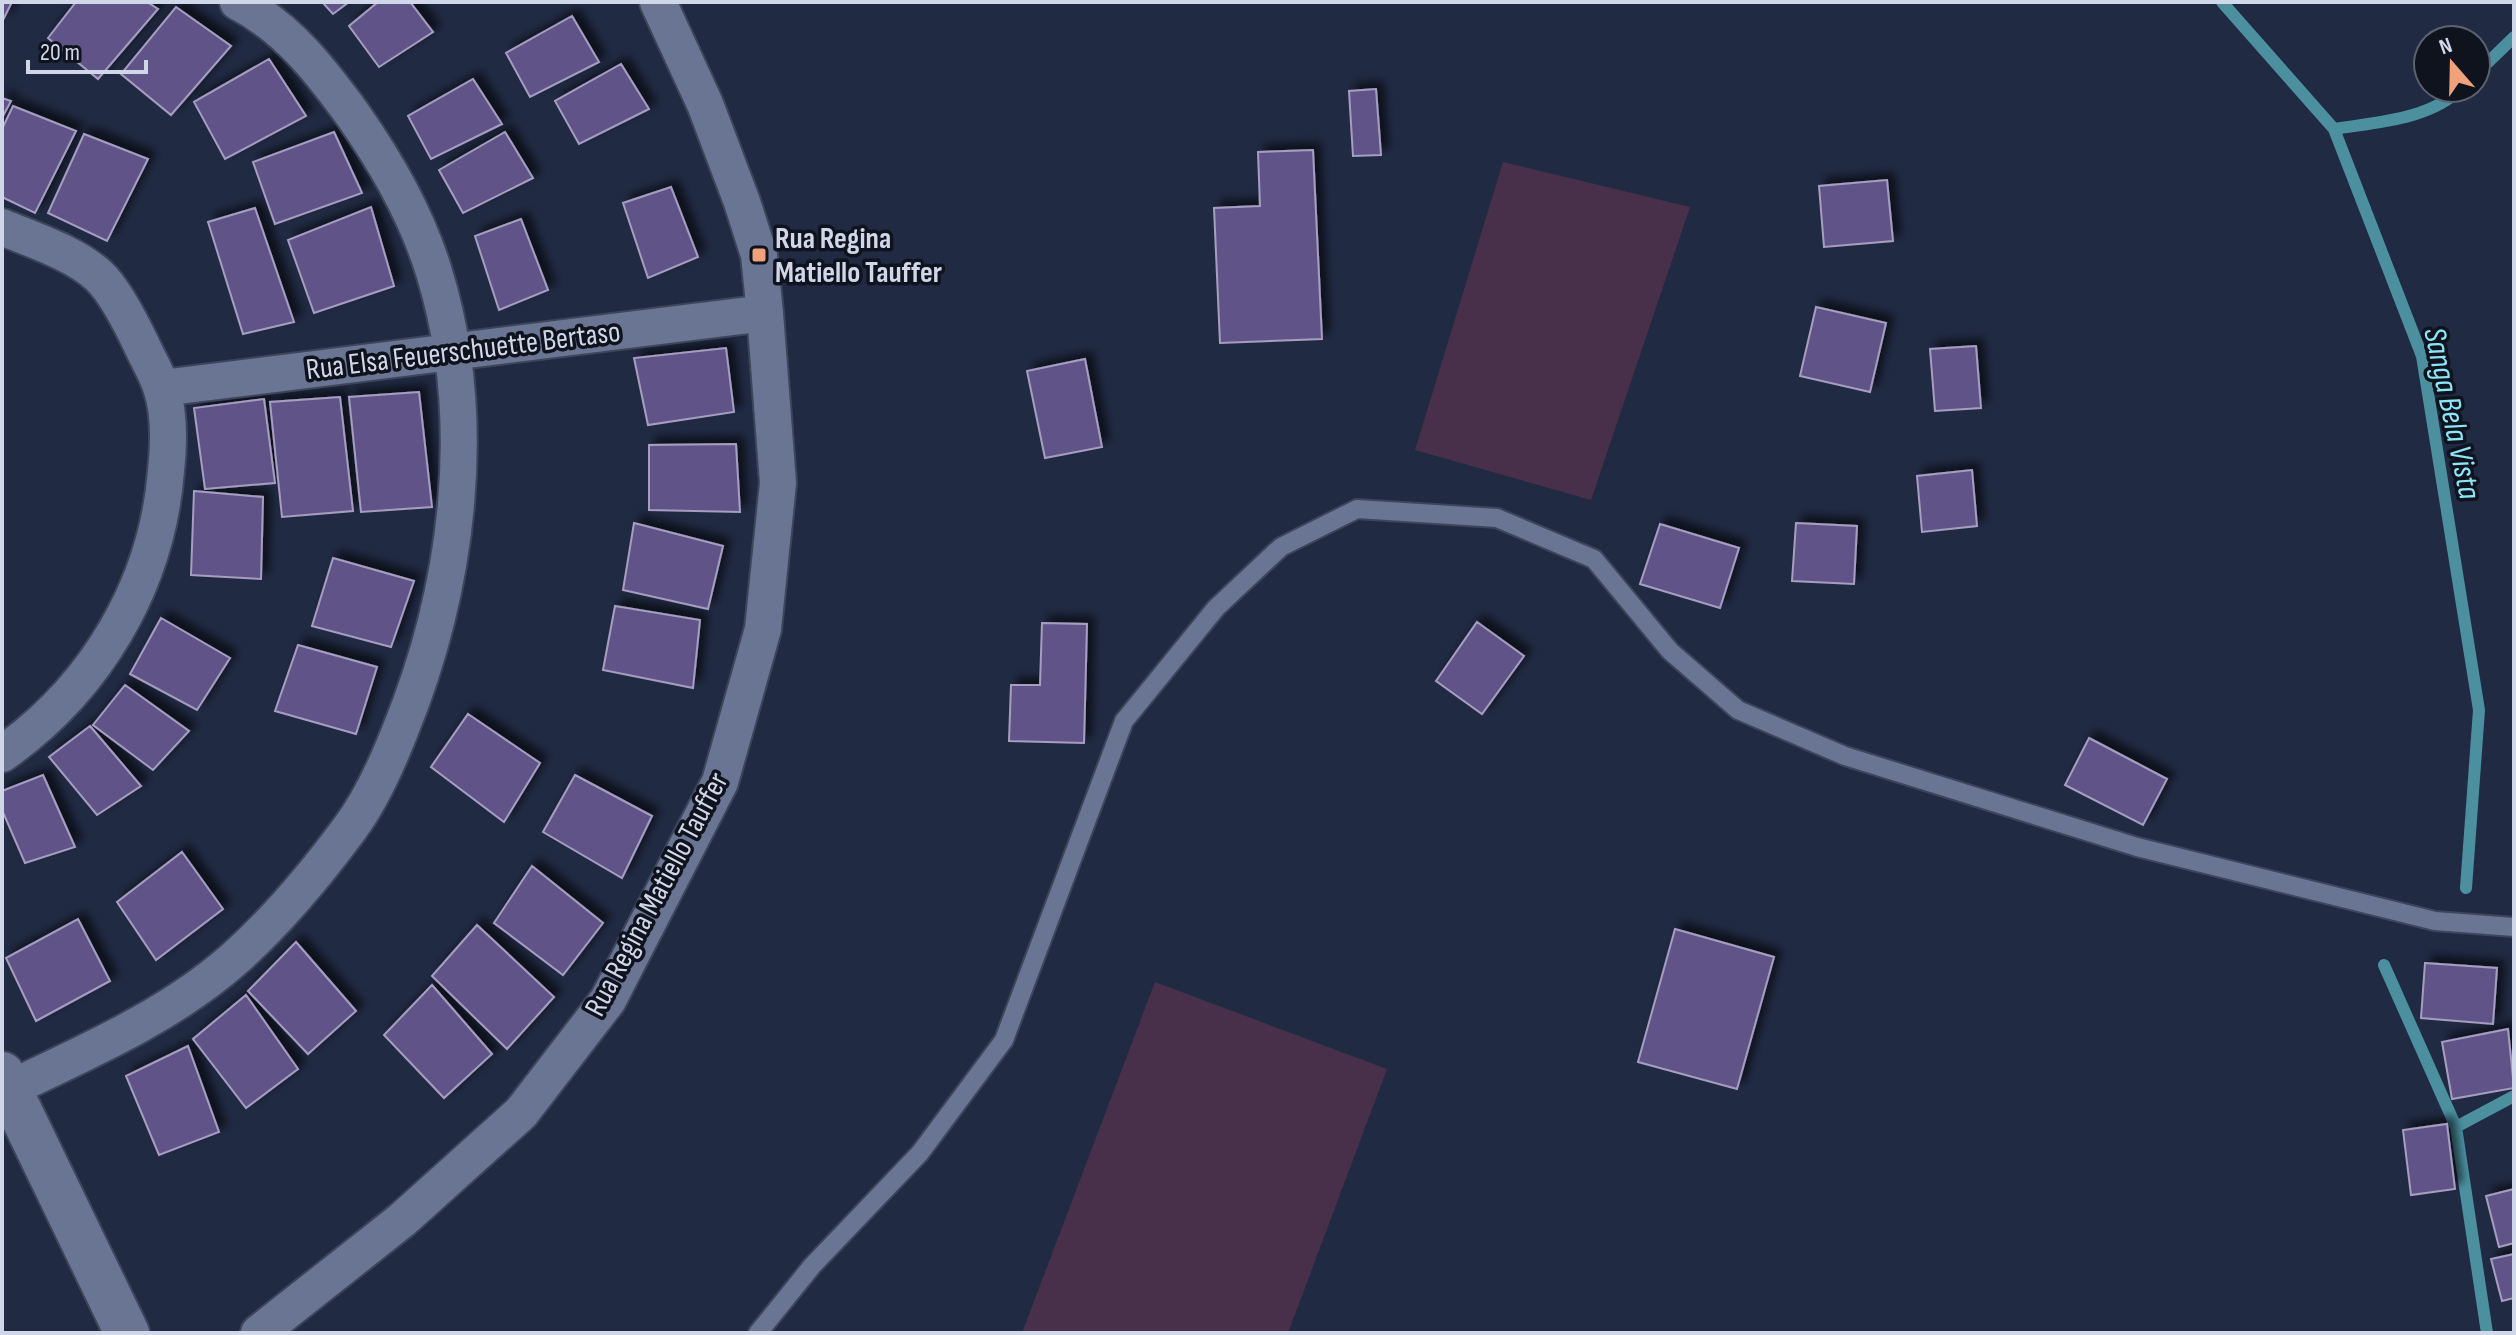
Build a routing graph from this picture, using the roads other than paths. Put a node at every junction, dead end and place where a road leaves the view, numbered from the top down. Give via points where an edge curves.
1 (238, 2) edge
2 (658, 2) edge
3 (2, 227) edge
4 (765, 313) junction
5 (452, 352) junction
6 (162, 388) junction
7 (2, 754) edge
8 (2514, 927) edge
9 (6, 1081) edge
10 (127, 1333) edge
11 (259, 1333) edge
12 (758, 1333) edge

1 - 5 street via 264,15 322,72 373,145 422,236
2 - 4 street, Rua Regina Matiello Tauffer via 742,202 759,255
3 - 6 street via 49,246 100,276
4 - 5 street, Rua Elsa Feuerschuette Bertaso
4 - 11 street, Rua Regina Matiello Tauffer via 778,483 763,629 720,782 608,1000 521,1113 402,1220
5 - 6 street, Rua Elsa Feuerschuette Bertaso
5 - 9 street via 456,514 437,625 388,761 353,825 232,961 105,1045
6 - 7 street via 168,455 148,568 114,636 77,687
8 - 12 lane via 2435,921 2137,847 1845,756 1738,710 1670,651 1594,559 1497,518 1357,509 1281,547 1216,608 1124,721 1004,1040 920,1153 812,1266
9 - 10 street

